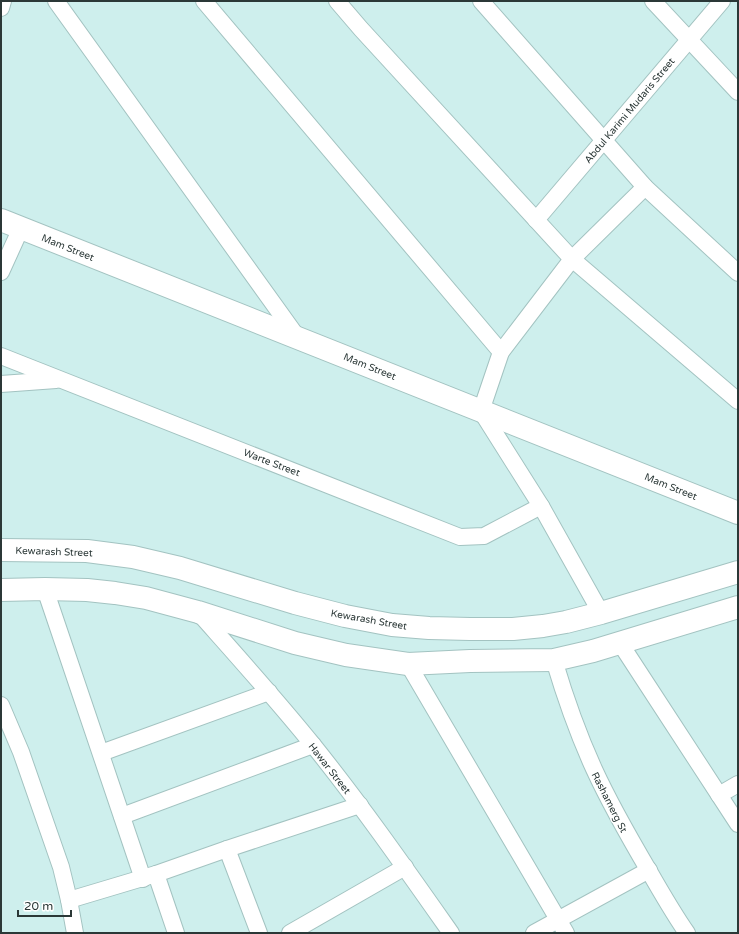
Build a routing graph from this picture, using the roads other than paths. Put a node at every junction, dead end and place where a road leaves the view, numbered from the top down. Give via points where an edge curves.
1 (3, 1) edge
2 (56, 1) edge
3 (204, 1) edge
4 (337, 1) edge
5 (481, 1) edge
6 (653, 1) edge
7 (722, 1) edge
8 (1, 8) edge
9 (690, 40) junction
10 (738, 92) edge
11 (604, 140) junction
12 (645, 187) junction
13 (536, 220) junction
14 (11, 224) edge
15 (572, 259) junction
16 (1, 272) edge
17 (738, 273) edge
18 (298, 338) junction
19 (501, 352) junction
20 (1, 356) edge
21 (61, 380) junction
22 (1, 384) edge
23 (738, 401) edge
24 (481, 411) junction
25 (541, 506) junction
26 (738, 513) edge
27 (1, 550) edge
28 (738, 572) edge
29 (1, 590) edge
30 (45, 590) junction
31 (738, 607) edge
32 (198, 612) junction
33 (601, 612) junction
34 (620, 643) junction
35 (554, 660) junction
36 (408, 664) junction
37 (269, 692) junction
38 (1, 705) edge
39 (313, 745) junction
40 (100, 753) junction
41 (738, 784) edge
42 (719, 795) junction
43 (360, 805) junction
44 (122, 816) junction
45 (738, 824) edge
46 (226, 849) junction
47 (405, 867) junction
48 (649, 870) junction
49 (150, 876) junction
50 (69, 900) junction
51 (558, 919) junction
52 (75, 933) edge
53 (176, 933) edge
54 (259, 933) edge
55 (290, 933) edge
56 (451, 933) edge
57 (534, 933) edge
58 (566, 933) edge
59 (687, 933) edge

1 - 8 street
2 - 18 street
3 - 19 street
4 - 13 street
5 - 11 street
6 - 9 street
7 - 9 street, Abdul Karimi Mudaris Street
9 - 10 street
9 - 11 street, Abdul Karimi Mudaris Street
11 - 12 street
11 - 13 street, Abdul Karimi Mudaris Street
12 - 15 street
12 - 17 street
13 - 15 street
14 - 16 street
14 - 18 main road, Mam Street
15 - 19 street
15 - 23 street
18 - 24 main road, Mam Street
19 - 24 street
20 - 21 street, Warte Street
21 - 22 street
21 - 25 street, Warte Street via 460,536 484,536
24 - 25 street
24 - 26 main road, Mam Street
25 - 33 street
27 - 33 main road, Kewarash Street via 87,551 133,557 180,568 295,603 392,625 513,629 566,622
28 - 33 main road, Kewarash Street
29 - 30 main road
30 - 32 main road via 114,593 146,598
30 - 40 street
31 - 34 main road
32 - 36 main road via 295,643 346,655
32 - 37 street, Hawar Street
34 - 35 main road
34 - 42 street
35 - 36 main road
35 - 48 street, Rashamerg St via 565,697 594,769 625,831
36 - 51 street
37 - 39 street, Hawar Street
37 - 40 street
38 - 50 street via 21,752 61,867
39 - 43 street, Hawar Street
39 - 44 street
40 - 44 street
41 - 42 street
42 - 45 street
43 - 46 street
43 - 47 street, Hawar Street
44 - 49 street
46 - 49 street
46 - 54 street
47 - 55 street
47 - 56 street, Hawar Street
48 - 51 street
48 - 59 street, Rashamerg St
49 - 50 street
49 - 53 street
50 - 52 street
51 - 57 street
51 - 58 street

